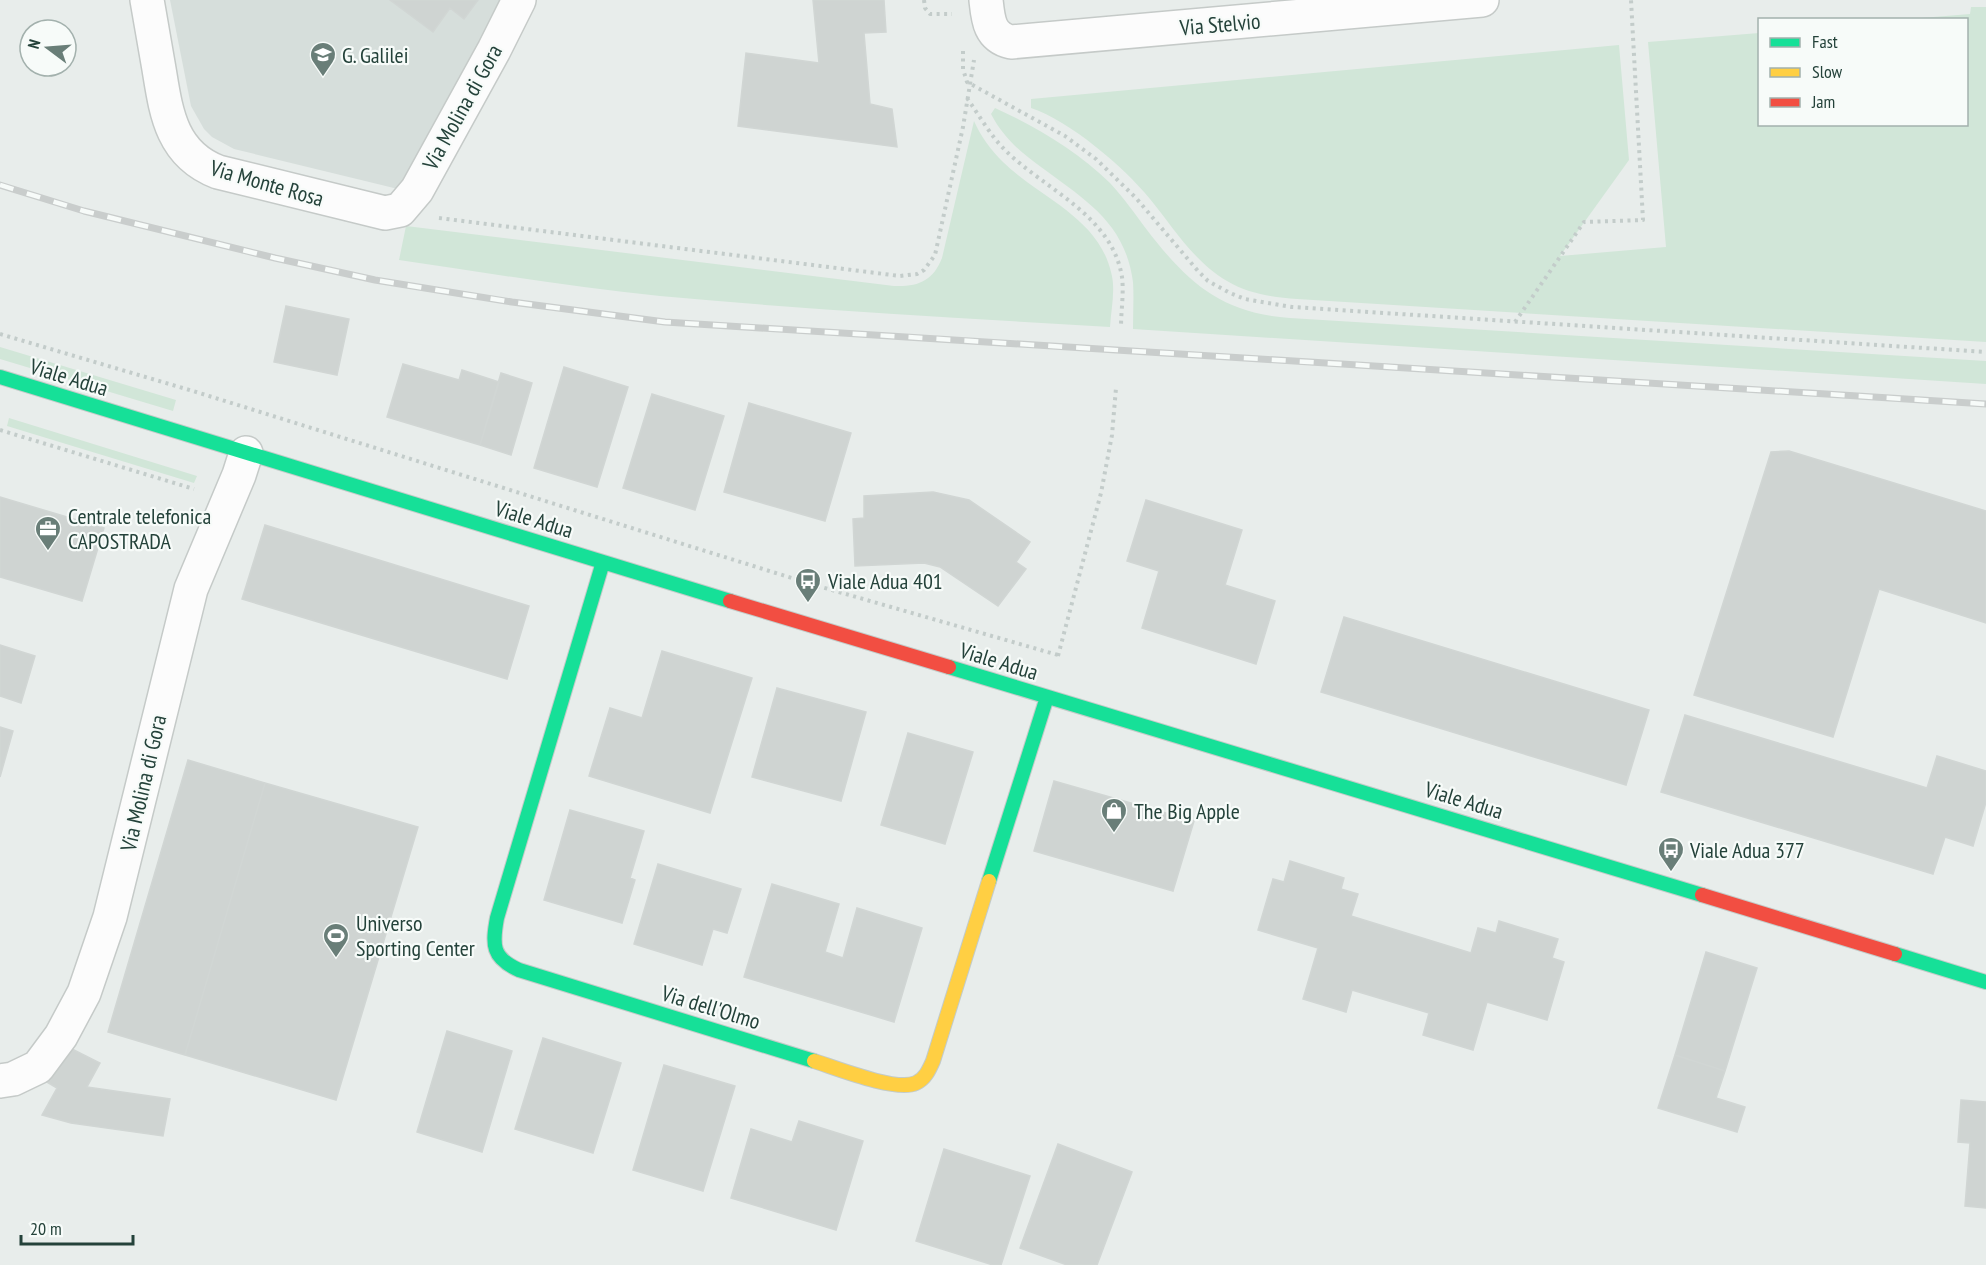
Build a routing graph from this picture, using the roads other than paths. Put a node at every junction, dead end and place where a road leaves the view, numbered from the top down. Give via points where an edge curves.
1 (147, 0) edge
2 (519, 0) edge
3 (1482, 0) edge
4 (988, 14) edge
5 (400, 210) joint
6 (0, 377) edge
7 (246, 453) junction
8 (603, 562) junction
9 (1047, 697) junction
10 (1986, 982) edge
11 (0, 1081) edge

1 - 5 street, Via Monte Rosa via 168,120 180,144 199,163 218,172 378,213
2 - 5 street, Via Molina di Gora via 417,190
3 - 4 street, Via Stelvio via 1011,42 998,37
6 - 7 main road, Viale Adua
7 - 8 main road, Viale Adua
7 - 11 street, Via Molina di Gora via 190,590 110,917 84,993 61,1036 38,1067
8 - 9 main road, Viale Adua
8 - 9 main road, Via dell'Olmo via 497,918 492,940 495,952 501,961 519,970 892,1085 915,1085 923,1080 933,1061
9 - 10 main road, Viale Adua

